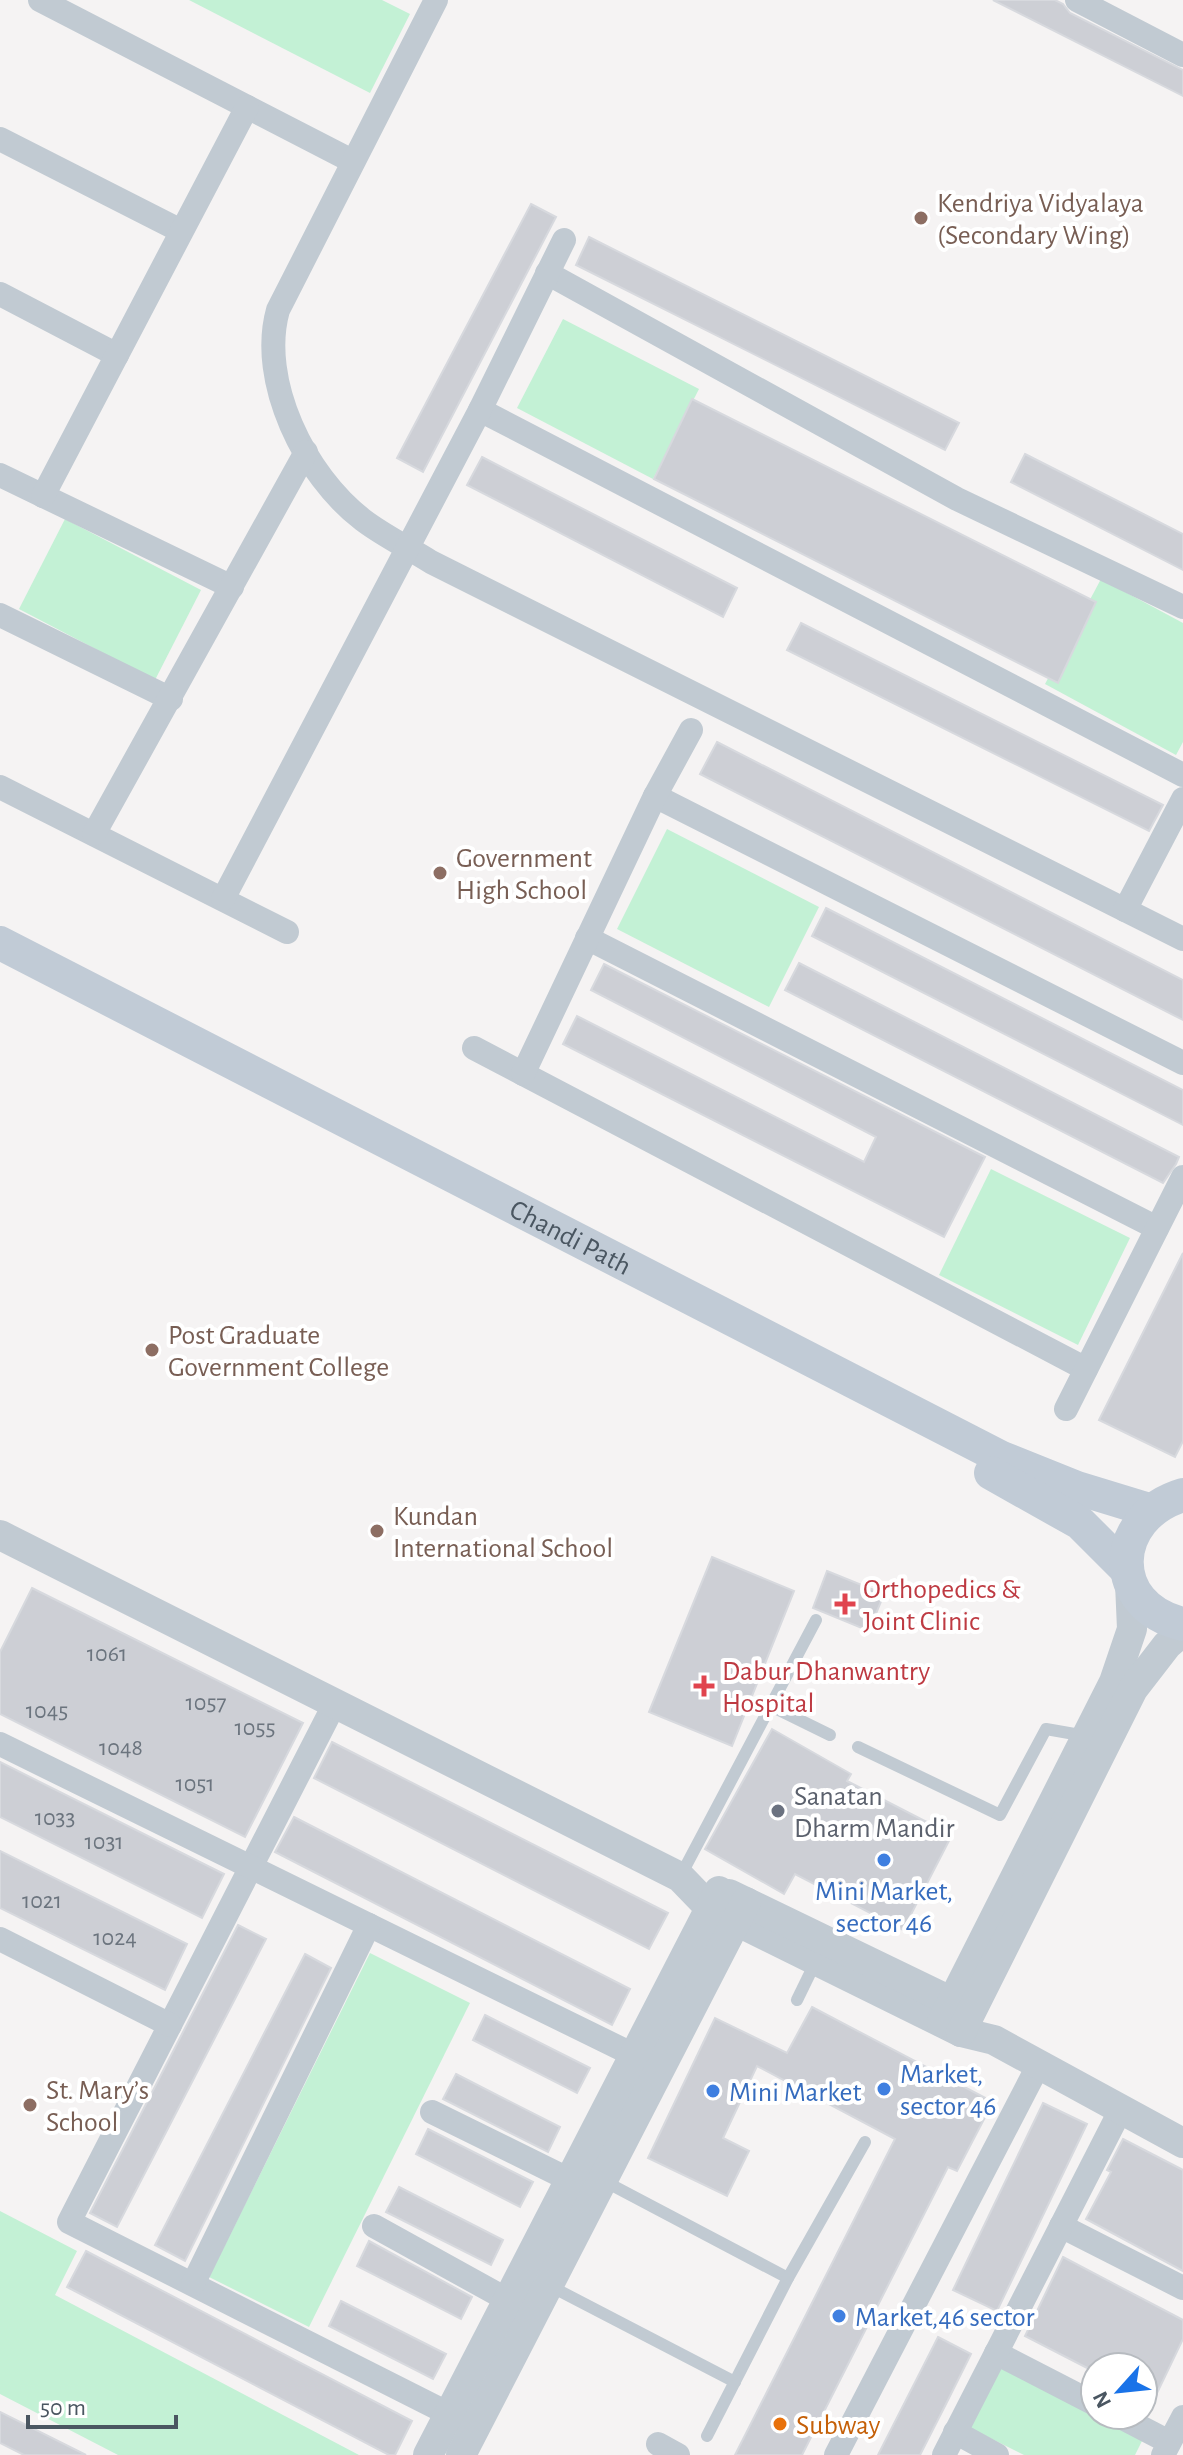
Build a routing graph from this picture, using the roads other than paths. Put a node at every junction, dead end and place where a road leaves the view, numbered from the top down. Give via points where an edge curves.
1 (40, 0) edge
2 (436, 0) edge
3 (1077, 0) edge
4 (1183, 55) edge
5 (247, 107) junction
6 (0, 139) edge
7 (352, 161) junction
8 (181, 231) junction
9 (564, 240) dead end
10 (547, 273) junction
11 (0, 294) edge
12 (117, 355) junction
13 (480, 410) junction
14 (306, 452) junction
15 (0, 475) edge
16 (43, 496) junction
17 (408, 548) junction
18 (232, 587) junction
19 (1183, 607) edge
20 (0, 615) edge
21 (171, 699) junction
22 (691, 730) dead end
23 (1183, 775) edge
24 (0, 787) edge
25 (655, 796) junction
26 (1183, 799) edge
27 (94, 834) junction
28 (223, 899) junction
29 (1125, 910) junction
30 (287, 932) dead end
31 (587, 938) junction
32 (1183, 939) edge
33 (0, 943) edge
34 (0, 967) edge
35 (474, 1048) dead end
36 (1183, 1063) edge
37 (523, 1074) junction
38 (1183, 1177) edge
39 (1157, 1228) junction
40 (1086, 1369) junction
41 (1066, 1409) dead end
42 (1182, 1494) edge
43 (1149, 1510) junction
44 (0, 1535) edge
45 (1128, 1576) junction
46 (816, 1620) dead end
47 (1183, 1624) edge
48 (1183, 1631) edge
49 (335, 1703) junction
50 (771, 1706) junction
51 (830, 1735) dead end
52 (1086, 1736) junction
53 (0, 1744) edge
54 (858, 1747) dead end
55 (251, 1867) junction
56 (714, 1897) junction
57 (369, 1925) junction
58 (0, 1939) edge
59 (816, 1961) junction
60 (797, 2000) dead end
61 (956, 2016) junction
62 (170, 2025) junction
63 (647, 2061) junction
64 (1038, 2066) junction
65 (1120, 2111) junction
66 (432, 2112) dead end
67 (865, 2142) dead end
68 (1183, 2143) edge
69 (583, 2175) junction
70 (374, 2226) dead end
71 (1061, 2226) junction
72 (788, 2278) junction
73 (535, 2279) junction
74 (193, 2284) junction
75 (1183, 2288) edge
76 (508, 2300) junction
77 (996, 2353) junction
78 (735, 2382) junction
79 (1079, 2396) edge
80 (1183, 2417) edge
81 (462, 2420) junction
82 (1140, 2431) edge
83 (955, 2432) junction
84 (707, 2436) dead end
85 (1166, 2449) edge
86 (428, 2455) edge
87 (461, 2455) edge
88 (836, 2455) edge
89 (944, 2455) edge
90 (997, 2455) edge

1 - 5 street
2 - 7 street
3 - 4 street
5 - 7 street
5 - 8 street
6 - 8 street
7 - 14 street via 271,334 282,404
8 - 12 street
9 - 10 street
10 - 13 street
10 - 19 street via 957,499
11 - 12 street
12 - 16 street
13 - 17 street
13 - 23 street
14 - 17 street via 362,519
14 - 18 street
15 - 16 street
16 - 18 street
17 - 28 street
17 - 29 street
18 - 21 street
20 - 21 street
21 - 27 street
22 - 25 street
24 - 27 street
25 - 31 street
25 - 36 street
26 - 29 street
27 - 28 street
28 - 30 street
29 - 32 street
31 - 37 street
31 - 39 street
33 - 43 main road, Chandi Path via 1002,1458
34 - 45 main road, Chandi Path via 997,1476 1080,1523
35 - 37 street
37 - 40 street
38 - 39 street
39 - 40 street
40 - 41 street
42 - 43 main road
43 - 45 main road via 1132,1533
44 - 49 street
45 - 47 main road, Chandi Path via 1143,1604 1165,1620
45 - 52 street via 1132,1629 1114,1682
46 - 50 lane
48 - 61 street via 1133,1689
49 - 55 street
49 - 56 street
50 - 51 lane
50 - 56 lane
52 - 54 lane via 1046,1729 1000,1815
52 - 61 street
53 - 55 street
55 - 57 street
55 - 62 street
56 - 59 street
56 - 61 street
56 - 63 street
57 - 63 street
57 - 74 street
58 - 62 street
59 - 60 lane
59 - 61 street
61 - 64 street
62 - 74 street via 69,2222
63 - 69 street
64 - 65 street
64 - 88 street
65 - 68 street
65 - 71 street
66 - 69 street
67 - 72 lane
69 - 72 lane
69 - 73 street
70 - 76 street
71 - 75 street
71 - 77 street
72 - 78 lane
73 - 76 street
73 - 78 lane
73 - 81 street
74 - 81 street
76 - 81 street
77 - 79 street
77 - 83 street
78 - 84 lane
80 - 85 street
81 - 86 street
81 - 87 street
82 - 85 street
83 - 89 street
83 - 90 street

